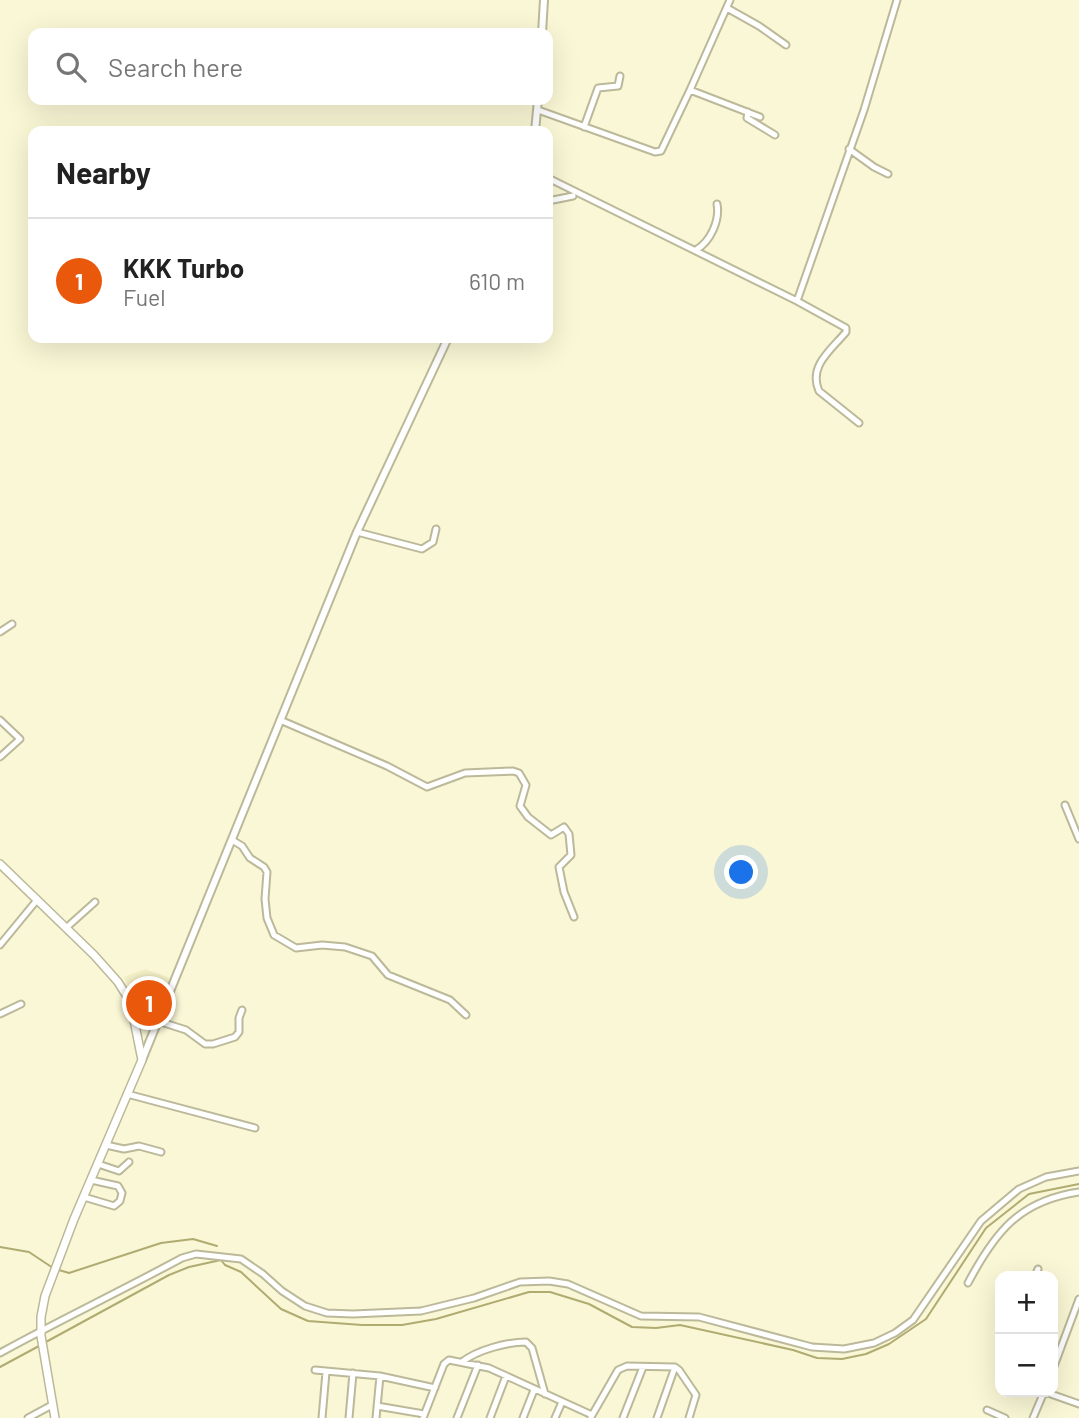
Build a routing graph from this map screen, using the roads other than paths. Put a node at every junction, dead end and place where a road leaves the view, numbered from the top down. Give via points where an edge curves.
1 (544, 0) edge
2 (730, 0) edge
3 (897, 0) edge
4 (727, 8) junction
5 (542, 28) edge
6 (786, 45) dead end
7 (620, 76) dead end
8 (691, 90) junction
9 (538, 105) edge
10 (538, 110) junction
11 (748, 112) junction
12 (760, 117) dead end
13 (536, 126) edge
14 (584, 127) junction
15 (775, 135) dead end
16 (849, 149) junction
17 (888, 173) dead end
18 (553, 180) edge
19 (573, 196) dead end
20 (553, 200) edge
21 (717, 204) dead end
22 (696, 250) junction
23 (797, 301) junction
24 (446, 343) edge
25 (859, 423) dead end
26 (436, 529) dead end
27 (357, 533) junction
28 (12, 624) dead end
29 (0, 632) edge
30 (0, 720) edge
31 (280, 720) junction
32 (0, 757) edge
33 (1065, 805) dead end
34 (1079, 839) edge
35 (232, 840) junction
36 (0, 864) edge
37 (37, 900) junction
38 (94, 902) dead end
39 (574, 917) dead end
40 (66, 929) junction
41 (0, 945) edge
42 (21, 1004) dead end
43 (243, 1010) dead end
44 (1, 1012) edge
45 (466, 1014) dead end
46 (158, 1021) junction
47 (142, 1060) junction
48 (127, 1094) junction
49 (255, 1128) dead end
50 (106, 1145) junction
51 (161, 1152) dead end
52 (129, 1162) dead end
53 (98, 1164) junction
54 (1079, 1171) edge
55 (91, 1180) junction
56 (1079, 1192) edge
57 (84, 1197) junction
58 (968, 1283) dead end
59 (1079, 1299) edge
60 (41, 1333) junction
61 (0, 1353) edge
62 (1058, 1356) edge
63 (462, 1362) junction
64 (478, 1365) junction
65 (643, 1367) junction
66 (675, 1367) junction
67 (315, 1370) dead end
68 (326, 1372) junction
69 (353, 1373) junction
70 (380, 1376) junction
71 (506, 1376) junction
72 (435, 1388) junction
73 (534, 1390) junction
74 (545, 1394) junction
75 (1058, 1396) edge
76 (1043, 1397) edge
77 (562, 1402) junction
78 (1079, 1403) edge
79 (52, 1405) junction
80 (377, 1406) junction
81 (987, 1410) dead end
82 (424, 1416) edge
83 (591, 1416) edge
84 (28, 1418) edge
85 (55, 1418) edge
86 (322, 1418) edge
87 (349, 1418) edge
88 (376, 1418) edge
89 (457, 1418) edge
90 (490, 1418) edge
91 (523, 1418) edge
92 (555, 1418) edge
93 (623, 1418) edge
94 (657, 1418) edge
95 (689, 1418) edge
96 (1005, 1418) edge
97 (1034, 1418) edge

1 - 5 street
2 - 4 street
3 - 16 street
4 - 6 street
4 - 8 street
7 - 14 street via 618,86 598,88
8 - 11 street
8 - 14 street via 658,152
9 - 10 street
10 - 13 street
10 - 14 street
11 - 12 street
11 - 15 street via 747,118
16 - 17 street
16 - 23 street
18 - 22 street
19 - 20 street
21 - 22 street via 712,232
22 - 23 street
23 - 25 street via 846,328 817,366 817,387
24 - 27 street
26 - 27 street via 433,541 422,550
27 - 31 street
28 - 29 street
30 - 32 street via 20,739
31 - 35 street
31 - 39 street via 427,787 465,774 519,773 526,785 522,810 551,835 564,827 569,834 571,855 559,867
33 - 34 street
35 - 45 street via 267,872 267,918 274,935 296,948 345,947 372,957 388,975 450,1000
35 - 46 street
36 - 37 main road
37 - 40 main road
37 - 41 street
38 - 40 street
40 - 47 main road via 102,963 128,998
42 - 44 street
43 - 46 street via 235,1037 213,1044
46 - 47 street
47 - 48 main road
48 - 49 street
48 - 50 main road
50 - 51 street
50 - 53 main road
52 - 53 street via 119,1171
53 - 55 main road
54 - 60 street via 1046,1177 1019,1189 981,1221 913,1320 874,1343 844,1349 811,1347 699,1317 637,1315 568,1284 550,1281 520,1282 421,1311 327,1313 305,1306 241,1258 196,1254
55 - 57 main road
55 - 57 street via 118,1186 120,1202 114,1206
56 - 58 street via 1036,1203 1005,1224
57 - 60 main road via 59,1256 41,1317
59 - 62 street
60 - 61 street
60 - 79 main road
63 - 64 street
63 - 72 street via 446,1361
63 - 74 street via 526,1342 532,1348
64 - 71 street
64 - 89 street
65 - 66 street
65 - 83 street via 618,1370
65 - 93 street
66 - 94 street
66 - 95 street via 696,1395
67 - 68 street
68 - 69 street
68 - 86 street
69 - 70 street
69 - 87 street
70 - 72 street
70 - 80 street
71 - 73 street
71 - 90 street
72 - 82 street
73 - 74 street
73 - 91 street
74 - 77 street
75 - 78 street
76 - 97 street
77 - 83 street
77 - 92 street
79 - 84 street
79 - 85 main road
80 - 82 street
80 - 88 street
81 - 96 street

